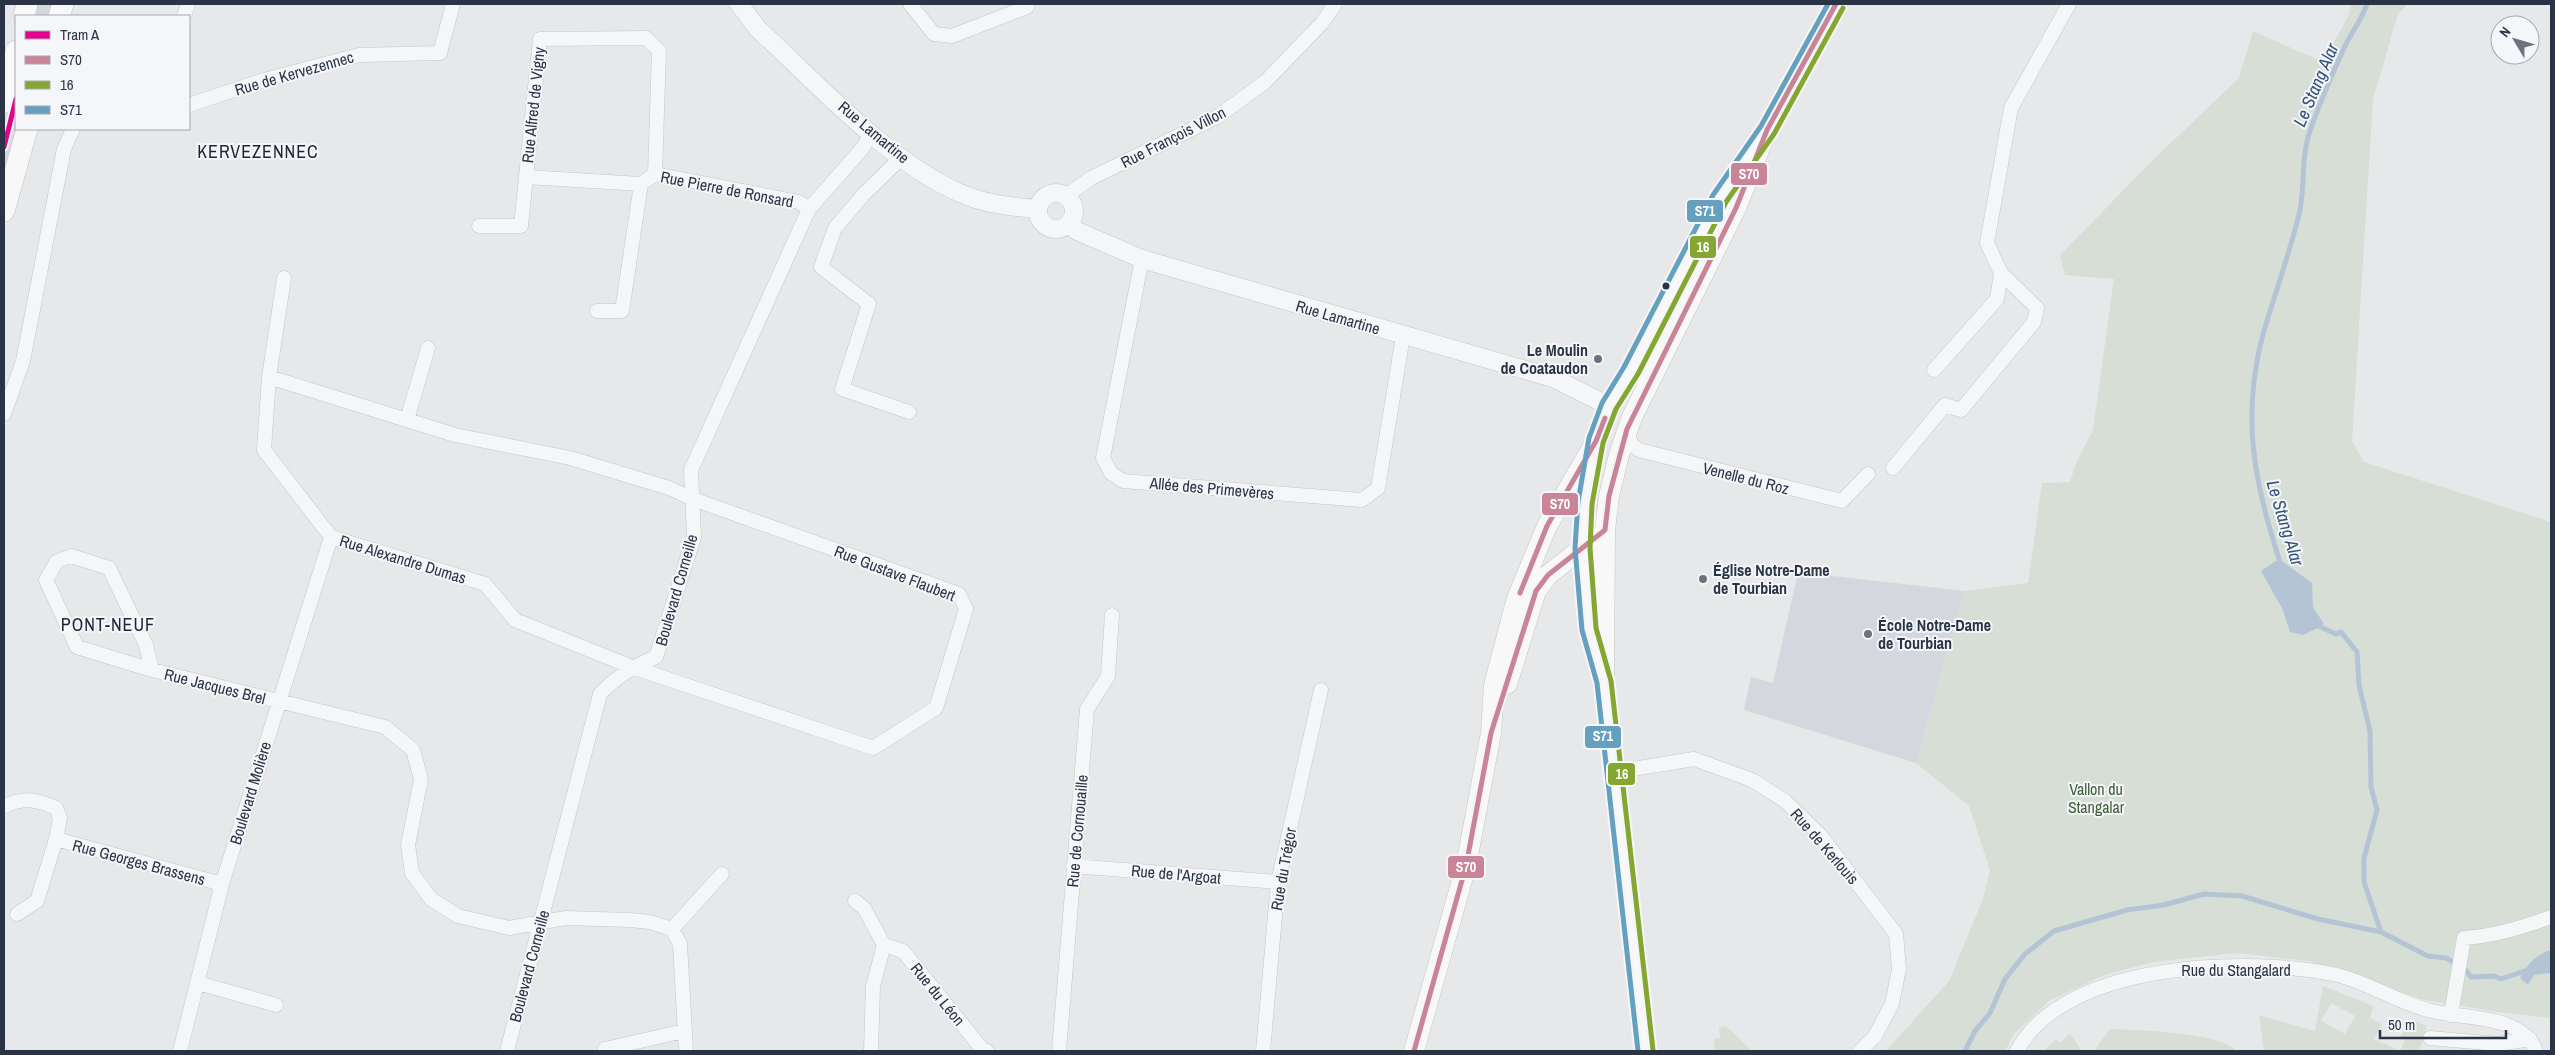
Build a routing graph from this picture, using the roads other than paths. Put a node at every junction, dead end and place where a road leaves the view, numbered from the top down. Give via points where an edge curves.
1 (453, 4) edge
2 (739, 4) edge
3 (910, 4) edge
4 (1335, 4) edge
5 (1836, 4) edge
6 (2069, 4) edge
7 (1027, 8) dead end
8 (15, 55) edge
9 (4, 102) edge
10 (190, 105) edge
11 (27, 130) edge
12 (73, 130) edge
13 (1767, 130) junction
14 (872, 134) junction
15 (901, 158) junction
16 (655, 174) junction
17 (526, 177) junction
18 (641, 184) junction
19 (1066, 196) junction
20 (809, 209) junction
21 (1038, 209) junction
22 (4, 211) edge
23 (1069, 224) junction
24 (479, 226) dead end
25 (1142, 259) junction
26 (2001, 273) junction
27 (284, 278) dead end
28 (597, 311) dead end
29 (1403, 336) junction
30 (428, 348) dead end
31 (1934, 370) dead end
32 (269, 377) junction
33 (7, 400) edge
34 (1609, 406) junction
35 (909, 412) dead end
36 (4, 414) edge
37 (407, 420) junction
38 (1626, 429) junction
39 (1596, 441) junction
40 (1892, 468) dead end
41 (1868, 474) dead end
42 (693, 499) junction
43 (1605, 530) junction
44 (331, 538) junction
45 (1582, 548) junction
46 (1548, 575) junction
47 (1585, 590) junction
48 (1112, 615) dead end
49 (632, 667) junction
50 (152, 670) junction
51 (1604, 682) junction
52 (1320, 690) dead end
53 (278, 702) junction
54 (1491, 733) junction
55 (1614, 772) junction
56 (4, 806) edge
57 (56, 839) junction
58 (1073, 866) junction
59 (722, 874) dead end
60 (1278, 882) junction
61 (222, 884) junction
62 (854, 901) dead end
63 (17, 914) dead end
64 (2551, 917) edge
65 (540, 923) junction
66 (672, 929) junction
67 (884, 944) junction
68 (198, 982) junction
69 (276, 1005) dead end
70 (2451, 1015) junction
71 (684, 1031) junction
72 (2430, 1038) dead end
73 (2533, 1045) edge
74 (605, 1049) dead end
75 (180, 1051) edge
76 (507, 1051) edge
77 (686, 1051) edge
78 (871, 1051) edge
79 (987, 1051) edge
80 (1059, 1051) edge
81 (1263, 1051) edge
82 (1414, 1051) edge
83 (1646, 1051) edge
84 (1860, 1051) edge
85 (2017, 1051) edge

1 - 10 street, Rue de Kervezennec via 440,53 359,54
2 - 14 street, Rue Lamartine via 758,29
3 - 7 street via 934,34 952,36
4 - 19 street, Rue François Villon via 1322,23 1265,82 1217,117 1091,178
5 - 13 main road
6 - 26 street via 2011,108 1987,243
8 - 9 main road
11 - 22 main road
12 - 33 street via 64,149 23,361
13 - 34 main road via 1720,198 1632,371
13 - 38 main road via 1736,208
14 - 15 street, Rue Lamartine
14 - 20 street, Boulevard Corneille
15 - 21 street, Rue Lamartine via 961,193 1008,206
15 - 35 street via 835,228 821,267 869,304 842,389
16 - 17 street, Rue Alfred de Vigny via 659,51 646,38 540,39
16 - 18 street, Rue Pierre de Ronsard
16 - 20 street, Rue Pierre de Ronsard via 799,202
17 - 18 street, Rue Pierre de Ronsard
17 - 24 street, Rue Alfred de Vigny via 521,226
18 - 28 street via 622,311
19 - 21 street via 1049,195
19 - 23 street via 1074,213
20 - 42 street, Boulevard Corneille via 690,470
21 - 23 street via 1040,220 1048,227 1059,229
23 - 25 street, Rue Lamartine via 1076,231
25 - 29 street, Rue Lamartine
25 - 29 street, Allée des Primevères via 1102,458 1111,473 1123,481 1362,500 1378,488
26 - 31 street via 1997,299
26 - 40 street via 2036,308 2034,322 1962,410 1945,405
27 - 32 street, Rue Alexandre Dumas
29 - 34 street, Rue Lamartine via 1554,378
30 - 37 street
32 - 37 street
32 - 44 street, Rue Alexandre Dumas via 264,450
33 - 36 street
34 - 38 main road
34 - 39 main road
37 - 42 street via 455,435 570,458 669,488
38 - 41 street, Venelle du Roz via 1631,444 1639,450 1842,501
38 - 43 main road
39 - 45 main road via 1585,503
39 - 54 main road via 1547,526 1517,598 1494,685
42 - 49 street, Boulevard Corneille via 694,537 663,640 656,657
42 - 49 street, Rue Gustave Flaubert via 959,594 966,609 936,708 873,748
43 - 45 main road
43 - 51 main road
44 - 49 street, Rue Alexandre Dumas via 485,584 515,620
44 - 53 street, Boulevard Molière
45 - 46 main road
45 - 47 main road
46 - 47 main road via 1564,576
46 - 54 main road via 1536,591
47 - 51 main road via 1589,629
48 - 58 street, Rue de Cornouaille via 1108,676 1088,709
49 - 65 street, Boulevard Corneille via 600,694
50 - 50 street, Rue Jacques Brel via 146,645 109,568 71,556 57,561 46,580 77,647
50 - 53 street, Rue Jacques Brel
51 - 55 main road
52 - 60 street, Rue du Trégor
53 - 61 street, Boulevard Molière
53 - 65 street, Rue Jacques Brel via 385,727 413,750 420,779 408,845 412,873 430,899 458,916 509,928
54 - 82 main road via 1466,866
55 - 83 main road
55 - 84 street, Rue de Kerlouis via 1694,760 1752,780 1785,800 1820,835 1896,934 1899,969 1892,1004 1875,1036
56 - 57 street, Rue Georges Brassens via 22,798 56,808 60,818
57 - 61 street, Rue Georges Brassens
57 - 63 street, Rue Georges Brassens via 37,901
58 - 60 street, Rue de l'Argoat
58 - 80 street, Rue de Cornouaille
59 - 66 street
60 - 81 street, Rue du Trégor
61 - 68 street, Boulevard Molière
62 - 67 street via 864,908
64 - 70 street via 2463,944
65 - 66 street, Rue Jacques Brel via 566,918 608,918 650,922
65 - 76 street, Boulevard Corneille
66 - 71 street via 680,944
67 - 78 street via 873,986
67 - 79 street, Rue du Léon via 903,951 982,1049
68 - 69 street
68 - 75 street, Boulevard Molière
70 - 73 street, Rue du Stangalard via 2483,1018 2518,1030
70 - 85 street, Rue du Stangalard via 2431,1011 2338,976 2274,967 2180,969 2084,992 2050,1013
71 - 74 street
71 - 77 street
72 - 73 street

